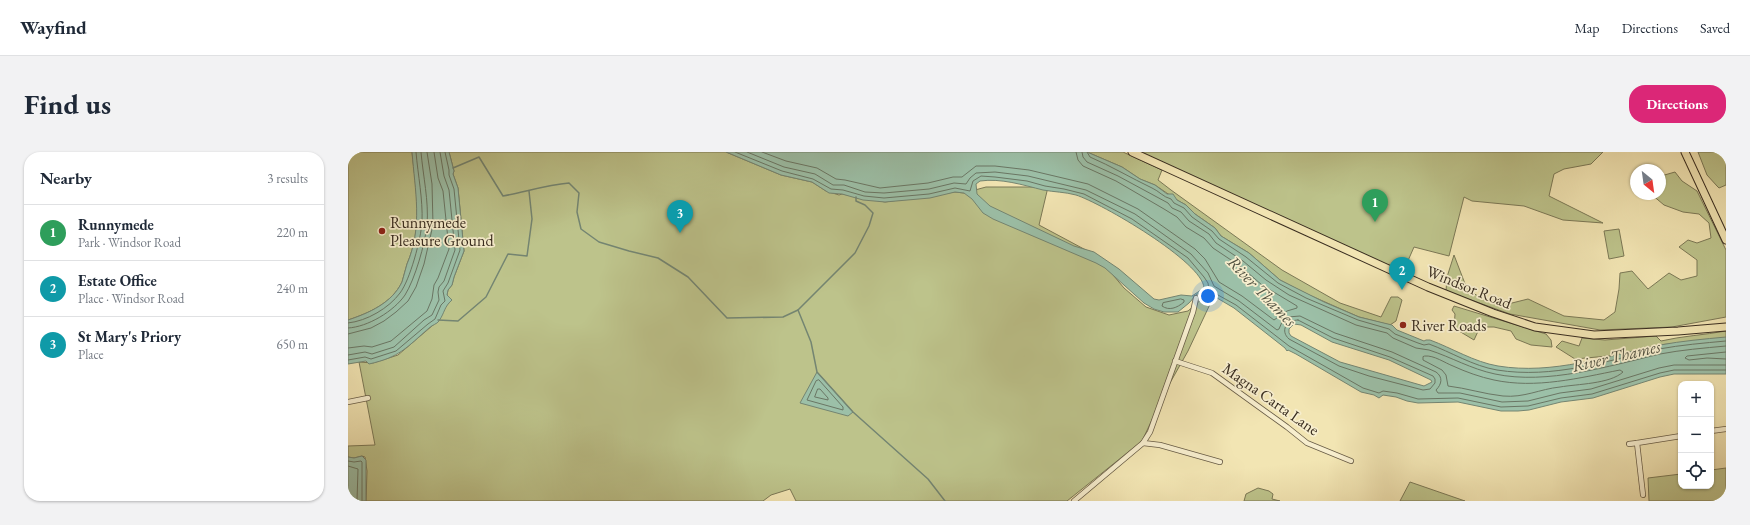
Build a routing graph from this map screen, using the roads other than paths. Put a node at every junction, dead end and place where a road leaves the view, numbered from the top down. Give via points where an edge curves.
1 (1132, 152) edge
2 (1684, 152) edge
3 (1726, 240) edge
4 (1196, 298) dead end
5 (1726, 327) edge
6 (1175, 360) junction
7 (368, 398) dead end
8 (348, 402) edge
9 (1726, 428) edge
10 (1714, 430) edge
11 (1678, 436) edge
12 (1143, 443) junction
13 (1637, 443) junction
14 (1629, 444) dead end
15 (1351, 461) dead end
16 (1220, 462) dead end
17 (1643, 495) dead end
18 (1074, 501) edge

1 - 5 main road, Windsor Road via 1428,287 1535,327 1594,335
2 - 3 main road
4 - 6 street
6 - 12 street via 1150,432
6 - 15 street, Magna Carta Lane via 1212,373 1307,443
7 - 8 street
9 - 10 street
11 - 13 street
12 - 16 street via 1160,445
12 - 18 street
13 - 14 street
13 - 17 street

